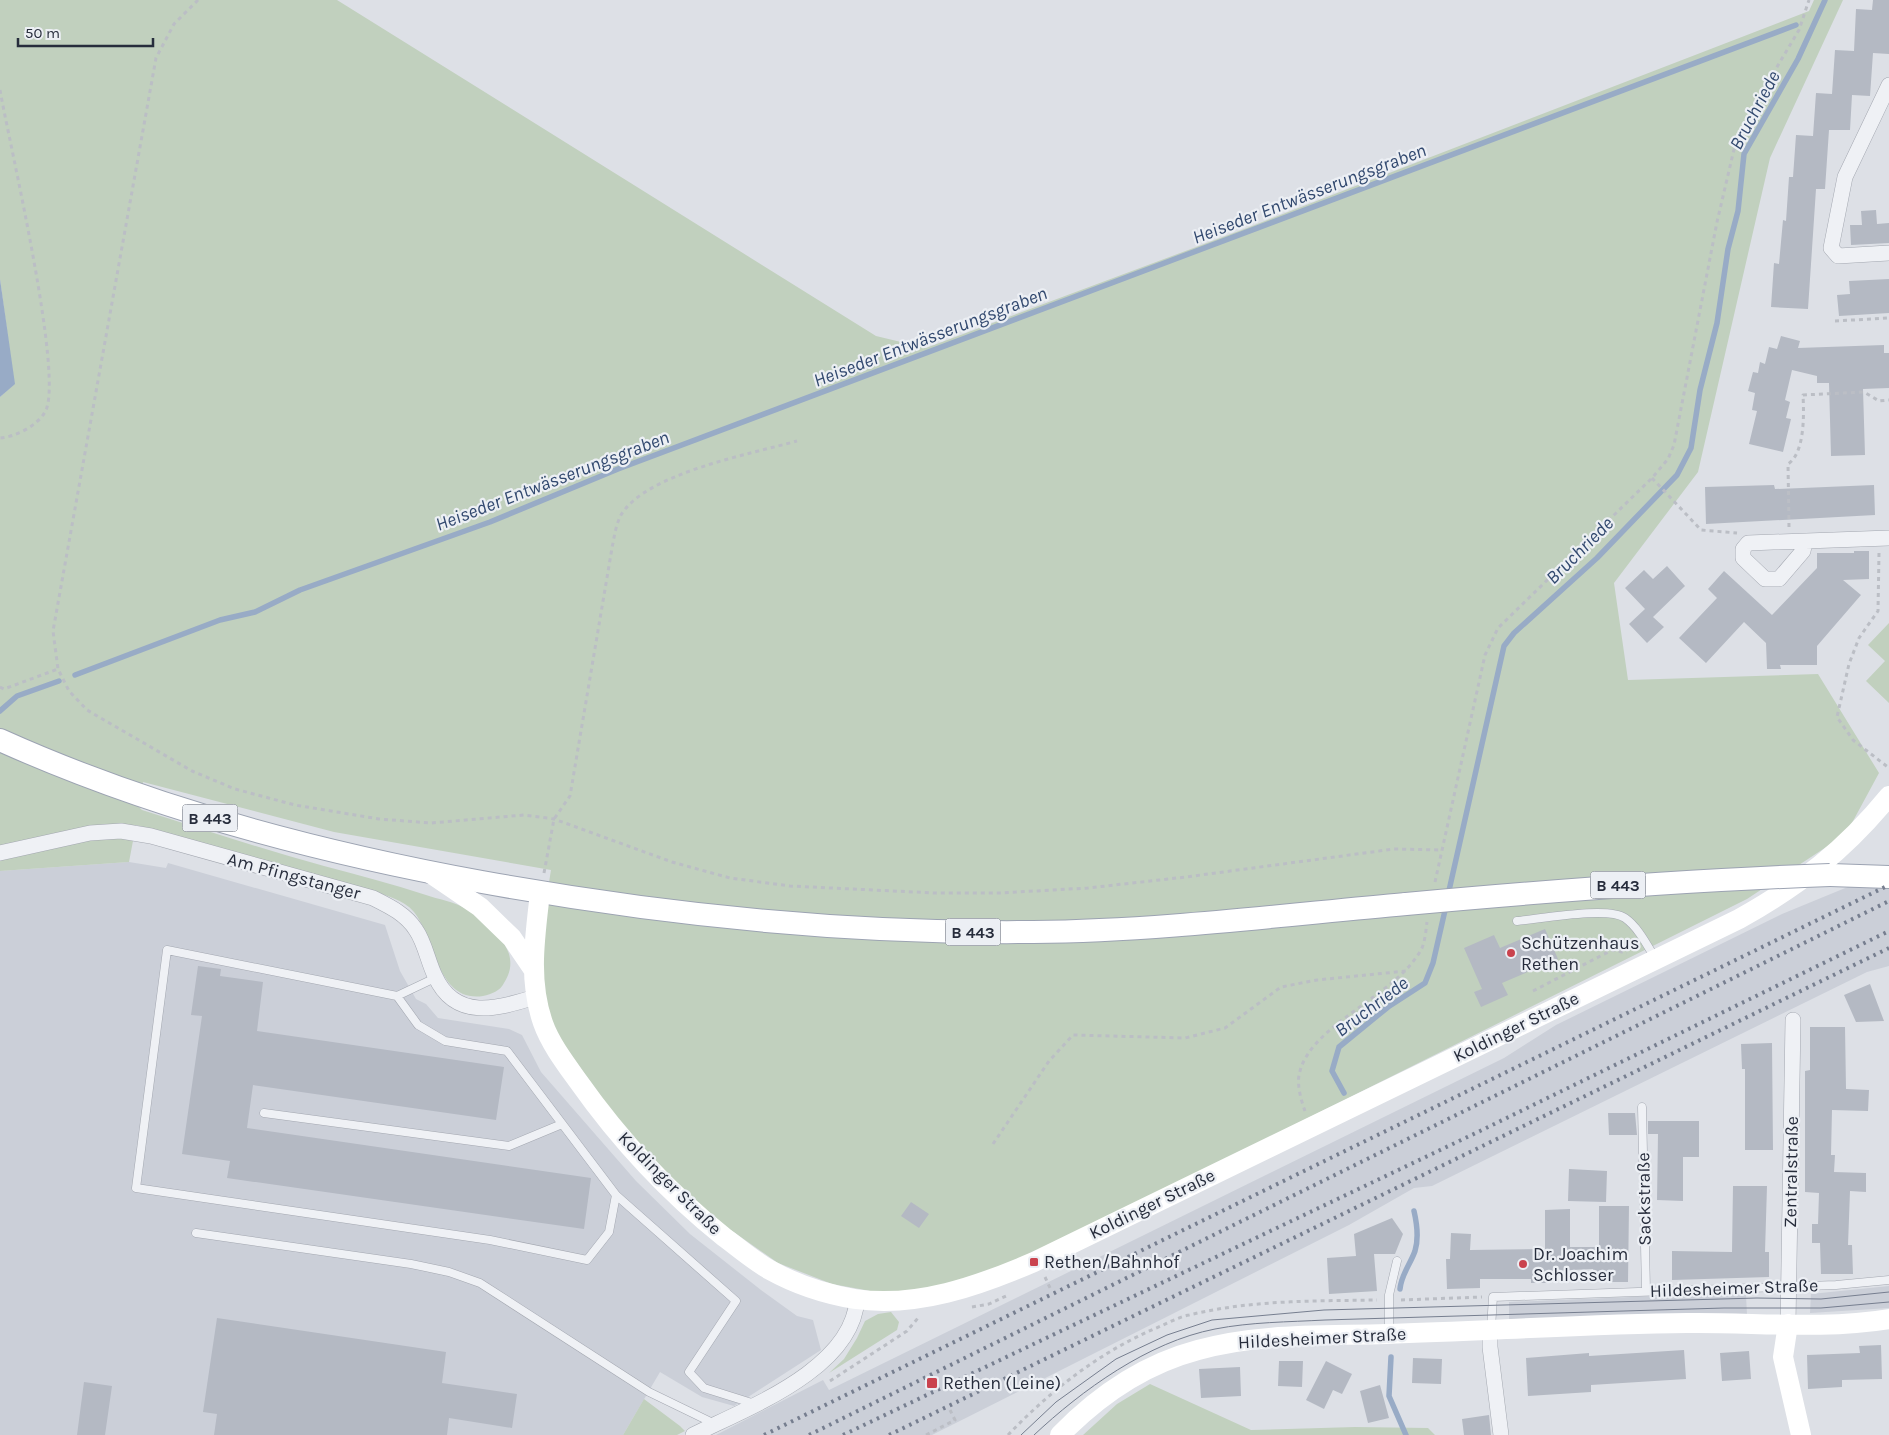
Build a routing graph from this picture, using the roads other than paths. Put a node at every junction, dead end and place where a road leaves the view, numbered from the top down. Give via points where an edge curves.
1 (1889, 85) edge
2 (1889, 253) edge
3 (1884, 538) edge
4 (1806, 542) junction
5 (0, 740) edge
6 (1889, 796) edge
7 (0, 853) edge
8 (428, 872) junction
9 (1889, 878) edge
10 (540, 893) junction
11 (1517, 921) dead end
12 (1656, 959) junction
13 (533, 969) junction
14 (435, 978) junction
15 (397, 996) junction
16 (535, 997) junction
17 (1793, 1020) dead end
18 (1642, 1107) dead end
19 (264, 1113) dead end
20 (562, 1124) junction
21 (616, 1195) junction
22 (196, 1233) dead end
23 (1397, 1261) dead end
24 (1889, 1280) edge
25 (1788, 1286) junction
26 (1646, 1291) junction
27 (857, 1299) junction
28 (1889, 1319) edge
29 (1788, 1324) junction
30 (1490, 1331) junction
31 (1389, 1334) junction
32 (755, 1404) junction
33 (715, 1424) junction
34 (693, 1435) edge
35 (1060, 1435) edge
36 (1501, 1435) edge
37 (1801, 1435) edge

1 - 2 street via 1845,177 1831,248 1838,256
3 - 4 street
4 - 4 street via 1748,544 1743,549 1743,558 1765,579 1779,579 1803,551
5 - 8 main road, B 443 via 85,776 199,815 325,849
6 - 12 street, Koldinger Straße via 1863,828 1833,856 1778,897
7 - 14 street, Am Pfingstanger via 90,833 121,831 151,836 373,898 399,912 416,930
8 - 10 main road, B 443
8 - 13 street via 480,906 512,938
9 - 10 main road, B 443, bridge via 1830,875 1708,879 1145,927 1036,932 789,924 665,912
10 - 13 street, Koldinger Straße
11 - 12 lane via 1608,911 1624,917
12 - 27 street, Koldinger Straße via 1034,1262 994,1279 924,1298 892,1302
13 - 16 street, Koldinger Straße
14 - 15 lane
14 - 16 street, Am Pfingstanger via 449,999 468,1006 500,1008
15 - 20 lane via 418,1026 445,1041 506,1051
15 - 21 lane via 167,950 136,1188 490,1240 587,1260 608,1232
16 - 27 street, Koldinger Straße via 544,1025 590,1098 632,1150 697,1215 769,1270 827,1294
17 - 25 street, Zentralstraße
18 - 26 lane, Sackstraße
19 - 20 lane via 509,1146
20 - 21 lane
21 - 32 lane via 736,1301 689,1372 704,1388
22 - 33 lane via 411,1264 480,1283 649,1392
23 - 31 lane via 1389,1295
24 - 25 lane, Hildesheimer Straße
25 - 26 lane, Hildesheimer Straße
25 - 29 street, Zentralstraße
26 - 30 lane, Hildesheimer Straße via 1493,1297
27 - 32 street via 856,1311 844,1338 830,1357 816,1369
28 - 29 street, Hildesheimer Straße via 1820,1325
29 - 30 street, Hildesheimer Straße via 1657,1323
29 - 37 street via 1783,1357
30 - 31 street, Hildesheimer Straße
30 - 36 street
31 - 35 street, Hildesheimer Straße via 1269,1338 1228,1342 1196,1350 1137,1374 1082,1414
32 - 33 street
33 - 34 street

